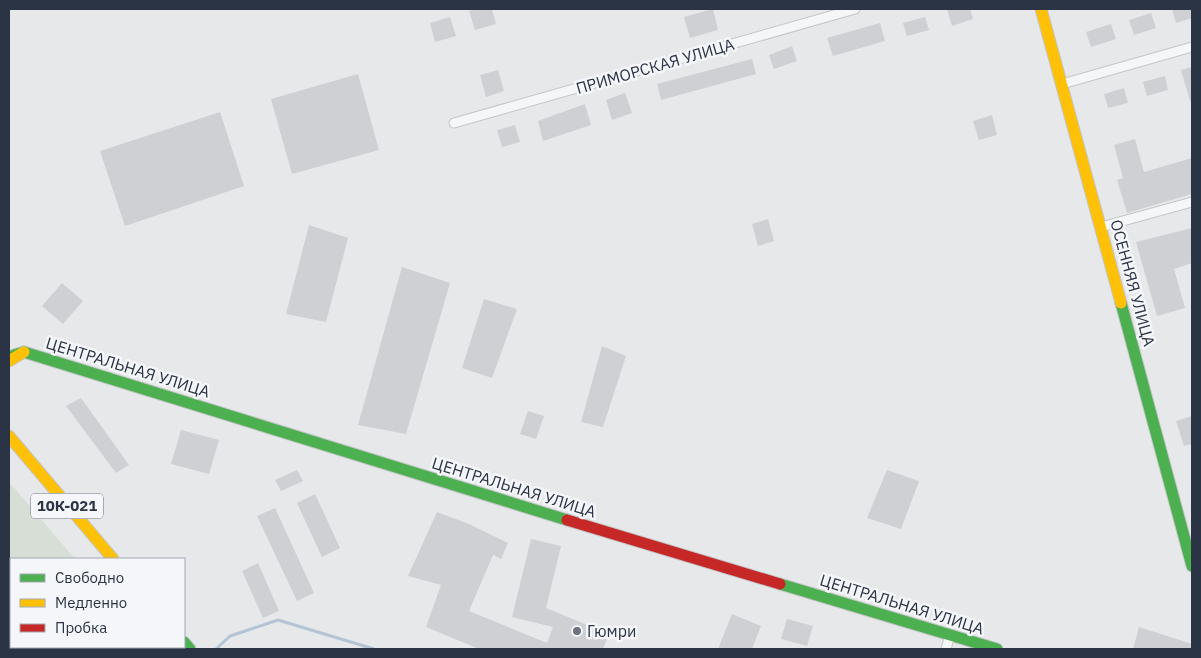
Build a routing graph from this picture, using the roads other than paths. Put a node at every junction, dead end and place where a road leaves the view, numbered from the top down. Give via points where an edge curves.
1 (855, 9) edge
2 (1041, 9) edge
3 (1192, 48) edge
4 (1062, 84) junction
5 (454, 123) dead end
6 (1192, 202) edge
7 (1101, 227) junction
8 (9, 345) edge
9 (24, 352) junction
10 (9, 359) edge
11 (9, 428) edge
12 (9, 436) edge
13 (21, 453) junction
14 (112, 558) edge
15 (1192, 566) edge
16 (950, 635) junction
17 (946, 649) edge
18 (997, 649) edge

1 - 5 street, ПРИМОРСКАЯ УЛИЦА
2 - 4 street, ОСЕННЯЯ УЛИЦА
3 - 4 street
4 - 7 street, ОСЕННЯЯ УЛИЦА
6 - 7 street
7 - 15 street, ОСЕННЯЯ УЛИЦА
8 - 9 street, ЦЕНТРАЛЬНАЯ УЛИЦА
9 - 10 street
9 - 16 street, ЦЕНТРАЛЬНАЯ УЛИЦА
11 - 13 street
12 - 13 street, 10К-021
13 - 14 street, 10К-021
16 - 17 street
16 - 18 street, ЦЕНТРАЛЬНАЯ УЛИЦА

